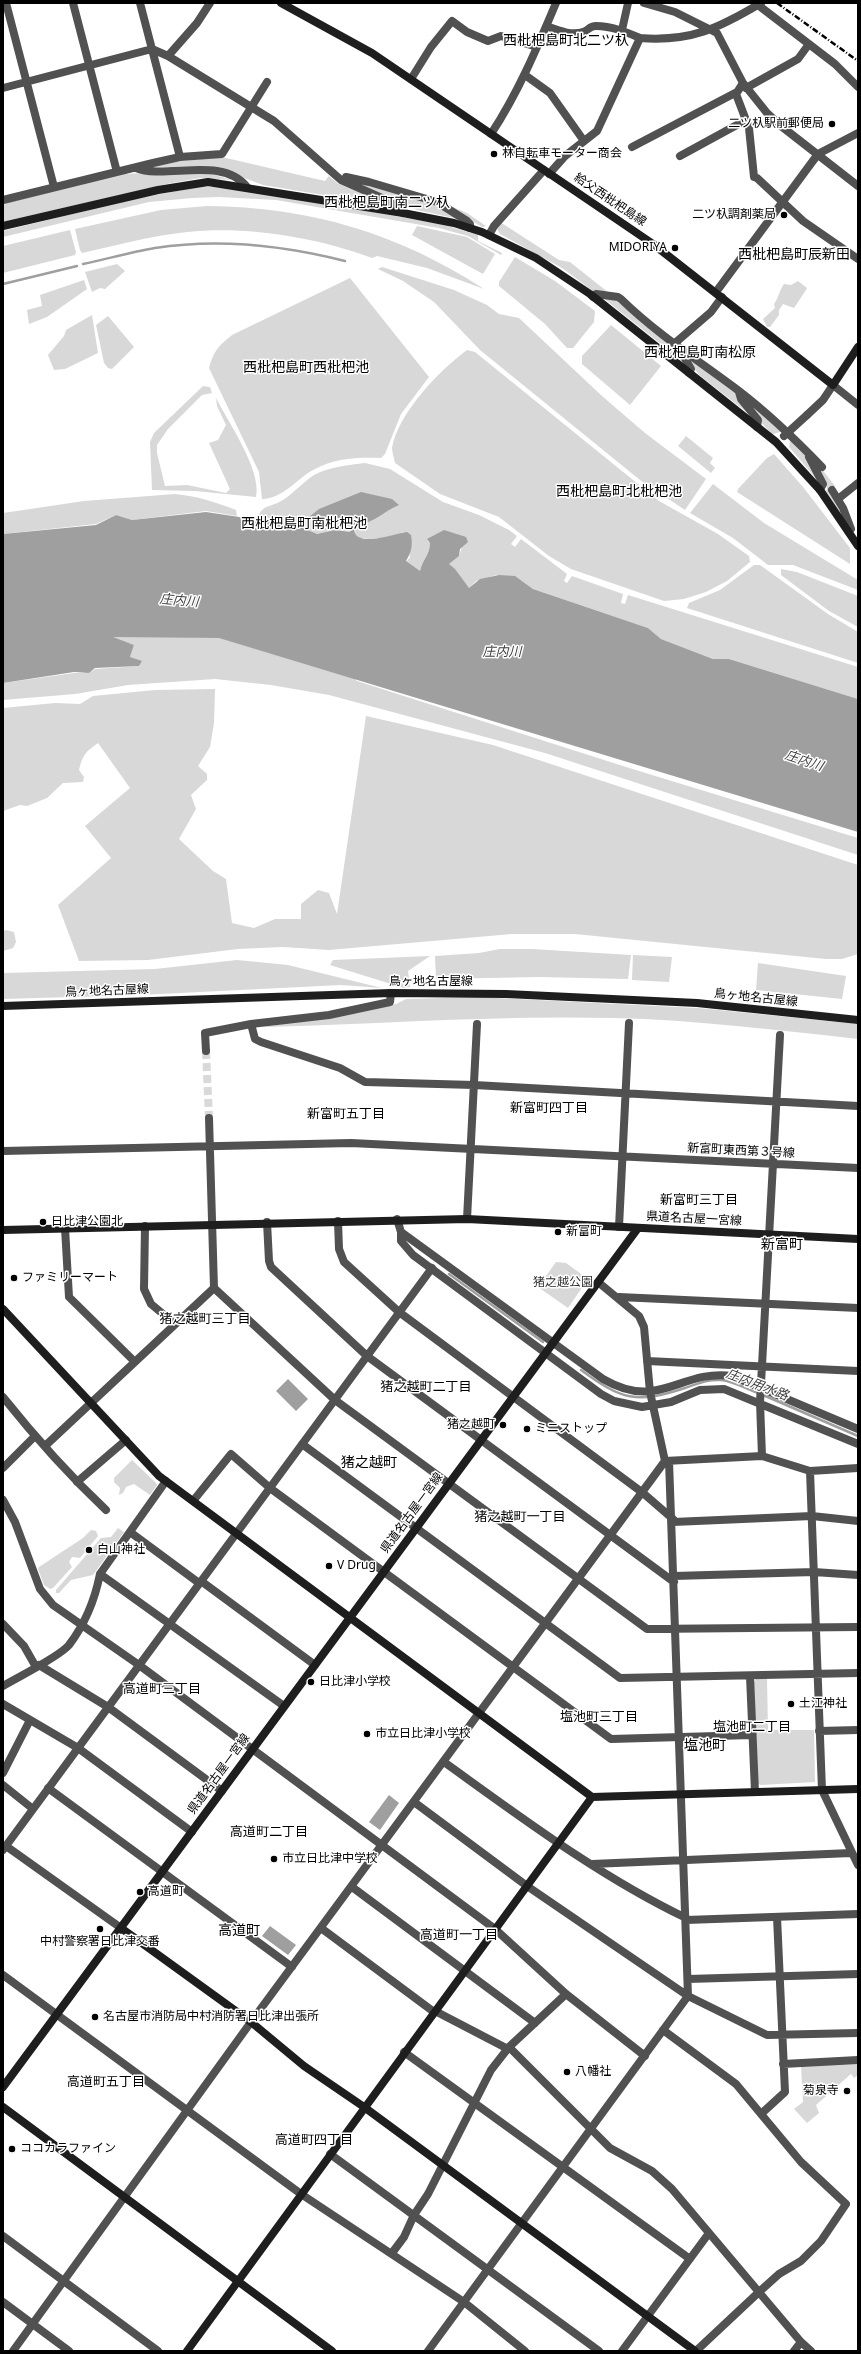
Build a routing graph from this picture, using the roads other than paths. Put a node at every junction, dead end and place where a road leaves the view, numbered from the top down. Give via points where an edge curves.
1 (6, 3) edge
2 (72, 3) edge
3 (140, 3) edge
4 (210, 3) edge
5 (281, 3) edge
6 (556, 3) edge
7 (628, 3) edge
8 (644, 3) edge
9 (760, 4) edge
10 (546, 26) junction
11 (712, 29) junction
12 (622, 30) junction
13 (640, 38) junction
14 (809, 44) junction
15 (537, 47) junction
16 (152, 49) junction
17 (168, 56) junction
18 (89, 66) junction
19 (525, 74) junction
20 (411, 79) junction
21 (27, 82) junction
22 (267, 82) dead end
23 (745, 85) junction
24 (858, 87) edge
25 (3, 88) edge
26 (737, 92) junction
27 (252, 107) junction
28 (746, 120) junction
29 (858, 133) edge
30 (491, 134) junction
31 (584, 141) junction
32 (632, 147) dead end
33 (818, 154) junction
34 (680, 156) dead end
35 (180, 157) junction
36 (136, 168) junction
37 (117, 172) junction
38 (546, 172) junction
39 (343, 181) junction
40 (858, 186) edge
41 (54, 187) junction
42 (247, 187) junction
43 (3, 200) edge
44 (783, 201) junction
45 (403, 213) junction
46 (3, 226) edge
47 (470, 228) junction
48 (489, 235) junction
49 (858, 259) edge
50 (719, 294) junction
51 (593, 296) junction
52 (677, 345) junction
53 (858, 347) edge
54 (689, 373) junction
55 (833, 385) junction
56 (739, 391) junction
57 (858, 405) edge
58 (757, 427) junction
59 (776, 442) junction
60 (810, 454) junction
61 (822, 467) dead end
62 (858, 482) edge
63 (820, 490) junction
64 (832, 490) dead end
65 (838, 499) junction
66 (848, 531) junction
67 (858, 546) edge
68 (391, 993) junction
69 (3, 1006) edge
70 (858, 1020) edge
71 (629, 1023) dead end
72 (251, 1024) junction
73 (477, 1024) dead end
74 (780, 1035) dead end
75 (206, 1050) tunnel mouth
76 (474, 1085) junction
77 (625, 1092) junction
78 (776, 1101) junction
79 (858, 1106) edge
80 (208, 1118) tunnel mouth
81 (210, 1147) junction
82 (471, 1149) junction
83 (3, 1151) edge
84 (622, 1157) junction
85 (773, 1164) junction
86 (858, 1168) edge
87 (467, 1219) junction
88 (397, 1220) junction
89 (338, 1221) junction
90 (267, 1222) junction
91 (212, 1224) junction
92 (145, 1226) junction
93 (619, 1227) junction
94 (65, 1228) junction
95 (638, 1228) junction
96 (3, 1230) edge
97 (401, 1232) junction
98 (770, 1235) junction
99 (858, 1239) edge
100 (432, 1268) junction
101 (598, 1282) junction
102 (214, 1288) junction
103 (619, 1297) junction
104 (766, 1304) junction
105 (858, 1308) edge
106 (3, 1309) edge
107 (399, 1312) junction
108 (176, 1324) junction
109 (553, 1342) junction
110 (546, 1352) junction
111 (367, 1356) junction
112 (647, 1361) junction
113 (135, 1362) junction
114 (762, 1367) junction
115 (858, 1371) edge
116 (762, 1390) junction
117 (513, 1396) junction
118 (3, 1397) edge
119 (652, 1399) junction
120 (335, 1400) junction
121 (760, 1402) junction
122 (91, 1403) junction
123 (858, 1430) edge
124 (35, 1436) junction
125 (126, 1440) junction
126 (481, 1440) junction
127 (302, 1444) junction
128 (858, 1444) edge
129 (45, 1446) junction
130 (762, 1456) junction
131 (667, 1461) junction
132 (3, 1468) edge
133 (858, 1468) edge
134 (810, 1471) junction
135 (166, 1481) junction
136 (77, 1482) junction
137 (449, 1484) junction
138 (270, 1488) junction
139 (643, 1493) junction
140 (3, 1500) edge
141 (193, 1501) junction
142 (106, 1510) dead end
143 (812, 1516) junction
144 (673, 1520) junction
145 (858, 1521) edge
146 (416, 1528) junction
147 (130, 1532) junction
148 (236, 1534) junction
149 (611, 1536) junction
150 (384, 1571) junction
151 (814, 1572) junction
152 (100, 1574) junction
153 (858, 1575) edge
154 (674, 1579) junction
155 (579, 1580) junction
156 (200, 1582) junction
157 (349, 1618) junction
158 (170, 1623) junction
159 (3, 1624) edge
160 (82, 1624) junction
161 (546, 1624) junction
162 (816, 1626) junction
163 (858, 1627) edge
164 (676, 1630) junction
165 (139, 1665) junction
166 (315, 1665) junction
167 (38, 1666) junction
168 (514, 1668) junction
169 (817, 1672) junction
170 (858, 1673) edge
171 (750, 1676) junction
172 (677, 1678) junction
173 (3, 1686) edge
174 (3, 1704) edge
175 (284, 1706) junction
176 (108, 1707) junction
177 (479, 1715) junction
178 (30, 1720) junction
179 (858, 1730) edge
180 (819, 1731) junction
181 (752, 1735) junction
182 (679, 1736) junction
183 (78, 1748) junction
184 (253, 1749) junction
185 (444, 1762) junction
186 (3, 1773) edge
187 (3, 1784) edge
188 (48, 1788) junction
189 (858, 1789) edge
190 (822, 1790) junction
191 (222, 1791) junction
192 (755, 1792) junction
193 (682, 1795) junction
194 (592, 1797) junction
195 (414, 1802) junction
196 (33, 1809) junction
197 (192, 1832) junction
198 (383, 1844) junction
199 (557, 1844) junction
200 (4, 1848) edge
201 (851, 1854) junction
202 (684, 1859) junction
203 (592, 1864) junction
204 (858, 1864) edge
205 (162, 1872) junction
206 (527, 1886) junction
207 (352, 1887) junction
208 (858, 1914) edge
209 (777, 1917) junction
210 (686, 1919) junction
211 (120, 1928) junction
212 (321, 1928) junction
213 (495, 1929) junction
214 (292, 1967) junction
215 (465, 1970) junction
216 (858, 1974) edge
217 (3, 1975) edge
218 (780, 1976) junction
219 (688, 1979) junction
220 (566, 1994) junction
221 (688, 1996) junction
222 (434, 2012) junction
223 (56, 2015) junction
224 (251, 2022) junction
225 (535, 2023) junction
226 (664, 2030) junction
227 (858, 2033) edge
228 (782, 2036) junction
229 (508, 2048) junction
230 (404, 2052) junction
231 (645, 2056) junction
232 (858, 2060) edge
233 (783, 2064) junction
234 (3, 2087) edge
235 (475, 2102) junction
236 (3, 2107) edge
237 (364, 2107) junction
238 (187, 2110) junction
239 (762, 2114) junction
240 (591, 2129) junction
241 (330, 2154) junction
242 (443, 2165) junction
243 (564, 2166) junction
244 (301, 2194) junction
245 (124, 2197) junction
246 (414, 2215) junction
247 (522, 2223) junction
248 (709, 2233) junction
249 (3, 2236) edge
250 (392, 2253) junction
251 (690, 2259) junction
252 (488, 2269) junction
253 (63, 2281) junction
254 (238, 2281) junction
255 (759, 2292) junction
256 (3, 2302) edge
257 (464, 2302) junction
258 (648, 2316) junction
259 (33, 2324) junction
260 (801, 2342) junction
261 (13, 2351) edge
262 (69, 2351) edge
263 (158, 2351) edge
264 (187, 2351) edge
265 (332, 2351) edge
266 (428, 2351) edge
267 (524, 2351) edge
268 (599, 2351) edge
269 (622, 2351) edge
270 (695, 2351) edge
271 (794, 2351) edge
272 (811, 2351) edge

1 - 21 street
2 - 18 street
3 - 16 street
4 - 17 street via 197,23
5 - 20 street, 給父西枇杷島線 via 352,41
6 - 10 street
7 - 12 street
8 - 11 street via 675,12
9 - 11 street
9 - 14 street
10 - 12 street via 571,33 581,33 596,26
10 - 15 street
11 - 13 street via 678,39
11 - 23 street via 717,33
12 - 13 street
13 - 31 street via 597,131
14 - 23 street via 798,58
14 - 24 street via 836,64
15 - 19 street
15 - 20 street via 501,36 488,41 467,32 452,20
16 - 17 street
16 - 18 street
16 - 35 street
17 - 27 street
18 - 21 street
18 - 37 street
19 - 30 street via 506,112
19 - 31 street via 550,93
20 - 30 street, 給父西枇杷島線
21 - 25 street
21 - 41 street
22 - 27 street
23 - 26 street
23 - 33 street via 781,126
26 - 28 street
26 - 32 street
27 - 35 street via 222,154
27 - 39 street via 274,121
28 - 34 street
28 - 44 street via 754,177
29 - 33 street
30 - 38 street, 給父西枇杷島線
31 - 38 street
33 - 40 street
33 - 44 street
35 - 36 street
36 - 37 street
36 - 42 street via 143,171 213,171 242,180
37 - 41 street
38 - 48 street via 494,226
38 - 50 street, 給父西枇杷島線 via 653,244
39 - 45 street via 384,199
39 - 47 street via 346,177 437,202 467,220
41 - 43 street
42 - 45 street
42 - 46 street via 199,182
44 - 49 street via 803,221
44 - 50 street
45 - 47 street
47 - 48 street
48 - 51 street via 547,264
50 - 52 street via 711,312
50 - 55 street, 給父西枇杷島線
51 - 52 street via 596,294 618,297
51 - 54 street
52 - 54 street via 691,369
52 - 56 street
53 - 55 street
54 - 58 street
55 - 57 street
55 - 59 street, bridge via 823,400
56 - 58 street via 741,399 758,420
56 - 60 street
58 - 59 street
59 - 63 street
60 - 61 street
60 - 63 street via 811,462 822,484
62 - 65 street
63 - 66 street
64 - 65 street
65 - 66 street via 850,522 851,529
66 - 67 street
68 - 69 street, 鳥ヶ地名古屋線
68 - 70 street, 鳥ヶ地名古屋線 via 630,999 696,1003
68 - 72 street via 390,1002 382,1004 329,1015
71 - 77 street
72 - 75 street via 205,1033
72 - 76 street via 255,1039 340,1068 365,1082
73 - 76 street
74 - 78 street
76 - 77 street
76 - 82 street
77 - 78 street
77 - 84 street
78 - 79 street
78 - 85 street
80 - 81 street
81 - 82 street, 新富町東西第３号線 via 351,1143
81 - 83 street, 新富町東西第３号線
81 - 91 street
82 - 84 street, 新富町東西第３号線
82 - 87 street
84 - 85 street, 新富町東西第３号線
84 - 93 street
85 - 86 street, 新富町東西第３号線
85 - 98 street
87 - 88 street
87 - 93 street
88 - 89 street
88 - 97 street
89 - 90 street
89 - 107 street via 339,1249 344,1262
90 - 91 street
90 - 111 street via 269,1261 272,1267
91 - 92 street
91 - 102 street
92 - 94 street
92 - 108 street via 144,1289 151,1304
93 - 95 street
94 - 96 street
94 - 113 street via 69,1297
95 - 98 street, 県道名古屋一宮線
95 - 101 street, 県道名古屋一宮線
97 - 100 street via 401,1241
97 - 109 street
98 - 99 street, 県道名古屋一宮線
98 - 104 street
100 - 107 street
100 - 110 street
101 - 103 street
101 - 109 street, 県道名古屋一宮線
102 - 108 street
102 - 120 street
103 - 104 street
103 - 112 street via 640,1316 647,1338
104 - 105 street
104 - 114 street
106 - 122 street
107 - 111 street
107 - 117 street
108 - 113 street
109 - 110 street, 県道名古屋一宮線
109 - 119 street via 612,1384
110 - 117 street, 県道名古屋一宮線
110 - 119 street via 614,1401 630,1405
111 - 120 street
111 - 126 street
112 - 114 street
112 - 119 street
113 - 122 street
114 - 115 street
114 - 116 street
116 - 119 street via 732,1376 720,1374 694,1379
116 - 121 street
116 - 123 street
117 - 126 street, 県道名古屋一宮線
117 - 139 street
118 - 124 street
119 - 121 street via 671,1402 700,1390 712,1389 735,1392
119 - 131 street
120 - 127 street
120 - 137 street
121 - 128 street
121 - 130 street
122 - 125 street
122 - 129 street
124 - 129 street
124 - 132 street
125 - 135 street
125 - 136 street
126 - 137 street, 県道名古屋一宮線
126 - 149 street
127 - 138 street
127 - 146 street
129 - 136 street
130 - 131 street
130 - 134 street
131 - 139 street
131 - 144 street
133 - 134 street
134 - 143 street
135 - 141 street
135 - 147 street
136 - 142 street
137 - 146 street, 県道名古屋一宮線
137 - 155 street
138 - 141 street via 232,1454
138 - 148 street
138 - 150 street
139 - 144 street
139 - 149 street
140 - 160 street via 15,1522 35,1578 46,1599
141 - 148 street
143 - 144 street
143 - 145 street
143 - 151 street
144 - 154 street
146 - 150 street, 県道名古屋一宮線
146 - 161 street
147 - 152 street
147 - 156 street
148 - 156 street
148 - 157 street
149 - 154 street
149 - 155 street
150 - 157 street, 県道名古屋一宮線
150 - 168 street
151 - 153 street
151 - 154 street
151 - 162 street
152 - 158 street
152 - 160 street via 96,1594
154 - 164 street
155 - 161 street
155 - 164 street via 647,1629
156 - 158 street
156 - 166 street
157 - 166 street, 県道名古屋一宮線
157 - 177 street
158 - 165 street
158 - 175 street
159 - 167 street via 24,1646
160 - 165 street
160 - 167 street via 68,1646
161 - 168 street
161 - 172 street via 620,1678
162 - 163 street
162 - 164 street
162 - 169 street
164 - 172 street
165 - 176 street
165 - 184 street
166 - 175 street, 県道名古屋一宮線
167 - 173 street
167 - 176 street
168 - 177 street
168 - 182 street via 611,1739
169 - 170 street
169 - 171 street
169 - 180 street
171 - 172 street
171 - 181 street
172 - 182 street
174 - 178 street
175 - 184 street, 県道名古屋一宮線
176 - 183 street
176 - 191 street
177 - 185 street
177 - 194 street
178 - 183 street
178 - 186 street
179 - 180 street
180 - 190 street
181 - 182 street
181 - 192 street
182 - 193 street
183 - 188 street
183 - 197 street
184 - 191 street, 県道名古屋一宮線
184 - 198 street
185 - 195 street
185 - 199 street
187 - 196 street
188 - 196 street
188 - 205 street
189 - 190 street
190 - 192 street
190 - 201 street
191 - 197 street, 県道名古屋一宮線
192 - 193 street
193 - 194 street
193 - 202 street
194 - 199 street
195 - 198 street
195 - 206 street
196 - 200 street
197 - 205 street, 県道名古屋一宮線
198 - 207 street
198 - 213 street
199 - 203 street
199 - 206 street
200 - 211 street
201 - 202 street
201 - 204 street
202 - 203 street
202 - 210 street
203 - 210 street
205 - 211 street, 県道名古屋一宮線
205 - 214 street
206 - 213 street
206 - 221 street
207 - 212 street
207 - 215 street
208 - 209 street
209 - 210 street
209 - 218 street
210 - 219 street
211 - 223 street, 県道名古屋一宮線
211 - 224 street
212 - 214 street
212 - 222 street
213 - 215 street
213 - 220 street
214 - 224 street
215 - 222 street
215 - 225 street
216 - 218 street
217 - 223 street
218 - 219 street
218 - 228 street
219 - 221 street
220 - 225 street
220 - 231 street
221 - 226 street
221 - 228 street via 766,2035
222 - 229 street
222 - 230 street
223 - 234 street, 県道名古屋一宮線
223 - 238 street
224 - 237 street via 304,2066
224 - 238 street
225 - 229 street
226 - 231 street
226 - 239 street via 736,2084
227 - 228 street
228 - 233 street
229 - 235 street via 491,2070
229 - 240 street
230 - 235 street
230 - 237 street
231 - 240 street
232 - 233 street
233 - 239 street via 785,2092
235 - 242 street
235 - 243 street
236 - 245 street
237 - 241 street
237 - 242 street
238 - 244 street
238 - 245 street
239 - 255 street via 801,2162 846,2204 821,2241 801,2261 779,2274
240 - 243 street
240 - 248 street via 610,2148 652,2171 672,2189
241 - 244 street
241 - 246 street
242 - 246 street
242 - 247 street
243 - 247 street
243 - 251 street
244 - 250 street
244 - 254 street
245 - 253 street
245 - 254 street
246 - 250 street via 404,2237
246 - 252 street
247 - 252 street
247 - 258 street
248 - 251 street
248 - 255 street
249 - 253 street
250 - 257 street
251 - 258 street
252 - 257 street
252 - 268 street
253 - 259 street
253 - 263 street
254 - 264 street
254 - 265 street
255 - 260 street
255 - 270 street
256 - 259 street
257 - 266 street
257 - 267 street
258 - 269 street
258 - 270 street
259 - 261 street
259 - 262 street
260 - 271 street
260 - 272 street

